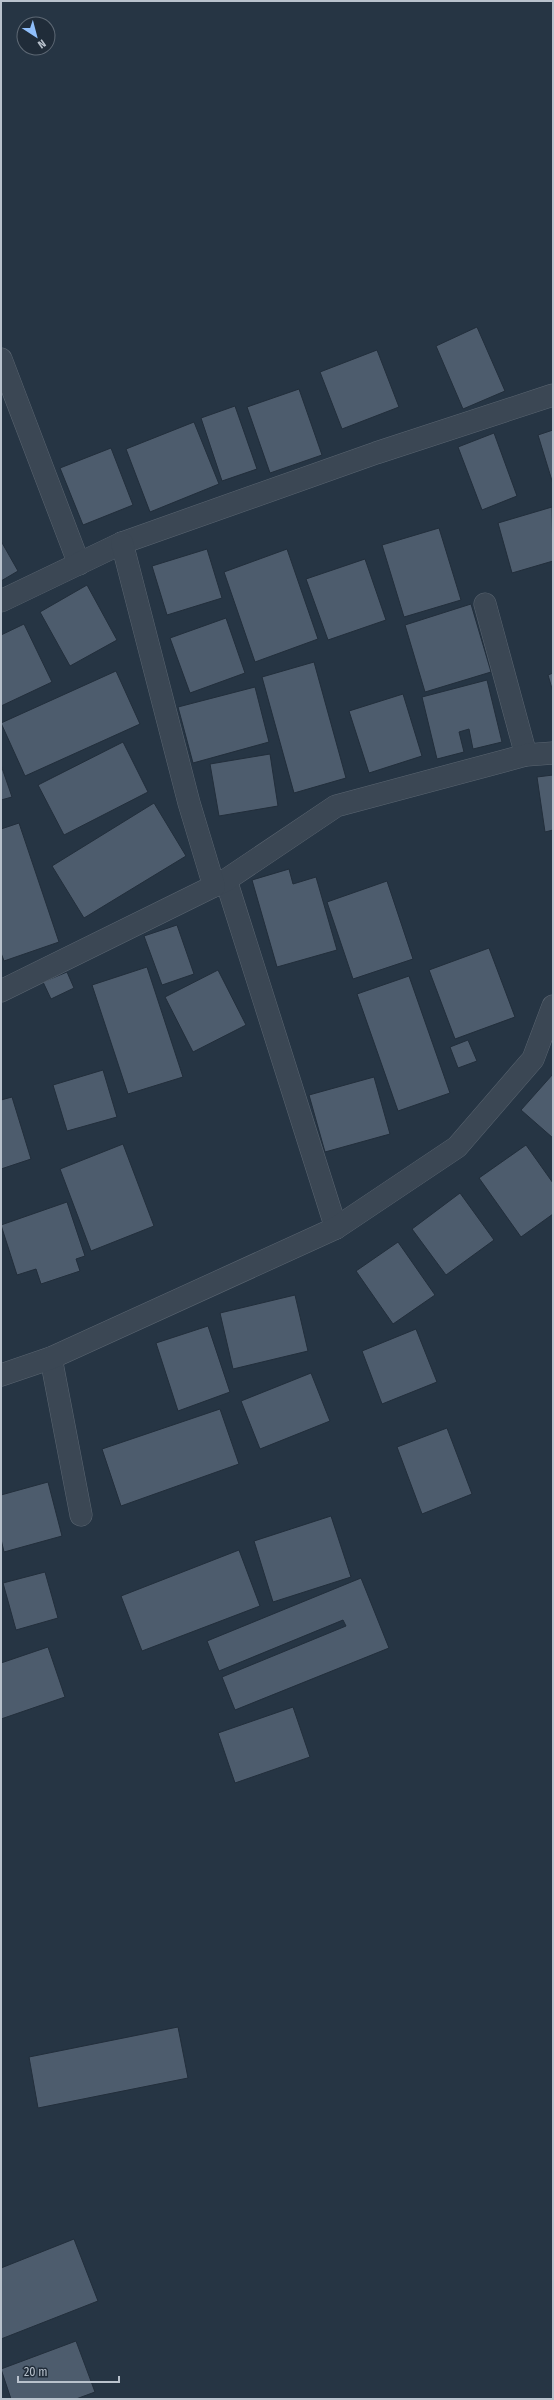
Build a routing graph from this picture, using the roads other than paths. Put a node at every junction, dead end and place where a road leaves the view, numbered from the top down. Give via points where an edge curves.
1 (1, 359) edge
2 (553, 395) edge
3 (122, 543) junction
4 (79, 564) junction
5 (1, 600) edge
6 (484, 604) dead end
7 (553, 753) edge
8 (526, 755) junction
9 (220, 883) junction
10 (1, 991) edge
11 (553, 1006) edge
12 (336, 1228) junction
13 (51, 1358) junction
14 (1, 1375) edge
15 (81, 1515) dead end

1 - 4 street
2 - 3 street via 369,455
3 - 4 street
3 - 9 street via 188,796
4 - 5 street
6 - 8 street
7 - 8 street
8 - 9 street via 336,806
9 - 10 street
9 - 12 street
11 - 12 street via 533,1059 457,1147
12 - 13 street
13 - 14 street
13 - 15 street

